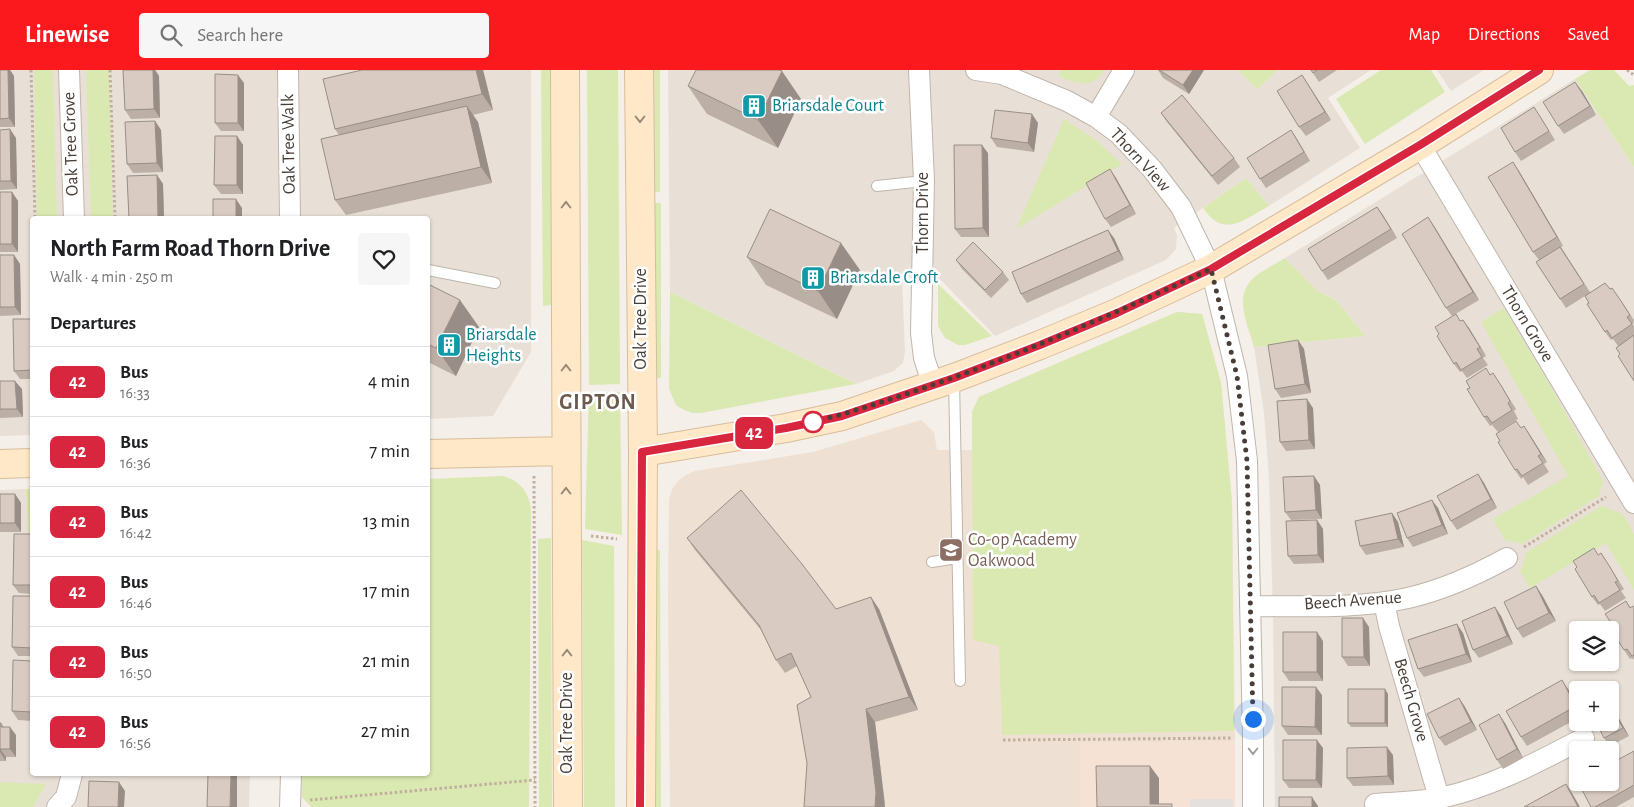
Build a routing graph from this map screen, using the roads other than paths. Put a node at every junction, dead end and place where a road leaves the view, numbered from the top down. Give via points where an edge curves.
1 (69, 70) edge
2 (288, 70) edge
3 (565, 70) edge
4 (639, 70) edge
5 (919, 70) edge
6 (976, 70) edge
7 (1124, 70) edge
8 (1539, 70) edge
9 (1096, 118) junction
10 (1420, 145) junction
11 (924, 181) junction
12 (877, 186) dead end
13 (74, 216) edge
14 (290, 216) edge
15 (1211, 269) junction
16 (430, 270) edge
17 (495, 284) dead end
18 (943, 381) junction
19 (566, 451) junction
20 (642, 452) junction
21 (430, 454) edge
22 (30, 463) edge
23 (0, 464) edge
24 (1629, 495) edge
25 (957, 558) junction
26 (1507, 558) road end
27 (932, 562) dead end
28 (1384, 602) junction
29 (1250, 606) junction
30 (960, 681) dead end
31 (1584, 738) dead end
32 (72, 776) edge
33 (291, 776) edge
34 (1439, 798) junction
35 (298, 804) edge
36 (1375, 804) dead end
37 (57, 807) edge
38 (568, 807) edge
39 (640, 807) edge
40 (1253, 807) edge

1 - 13 street, Oak Tree Grove
2 - 14 street, Oak Tree Walk
19 -> 3 street, Oak Tree Drive
4 -> 20 street, Oak Tree Drive
5 - 11 street, Thorn Drive
6 - 9 street, Thorn View via 1002,74
7 - 9 street
8 - 10 street
9 - 15 street, Thorn View via 1119,134 1170,192 1181,207
10 - 15 street
10 - 24 street, Thorn Grove
11 - 12 lane
11 - 18 street, Thorn Drive via 921,333 924,358
15 - 18 street via 1040,345
15 - 29 street, Thorn View via 1238,386 1247,461
16 - 17 lane
18 - 20 street via 842,416
18 - 25 lane via 957,450
19 - 21 street
38 -> 19 street, Oak Tree Drive
20 - 39 street, Oak Tree Drive
22 - 23 street
25 - 27 lane
25 - 30 lane
26 - 28 street, Beech Avenue via 1434,591
28 - 29 street, Beech Avenue
28 - 34 street, Beech Grove
29 -> 40 street, Thorn View
31 - 34 street via 1519,772
32 - 37 street via 66,798
33 - 35 street
34 - 36 street

